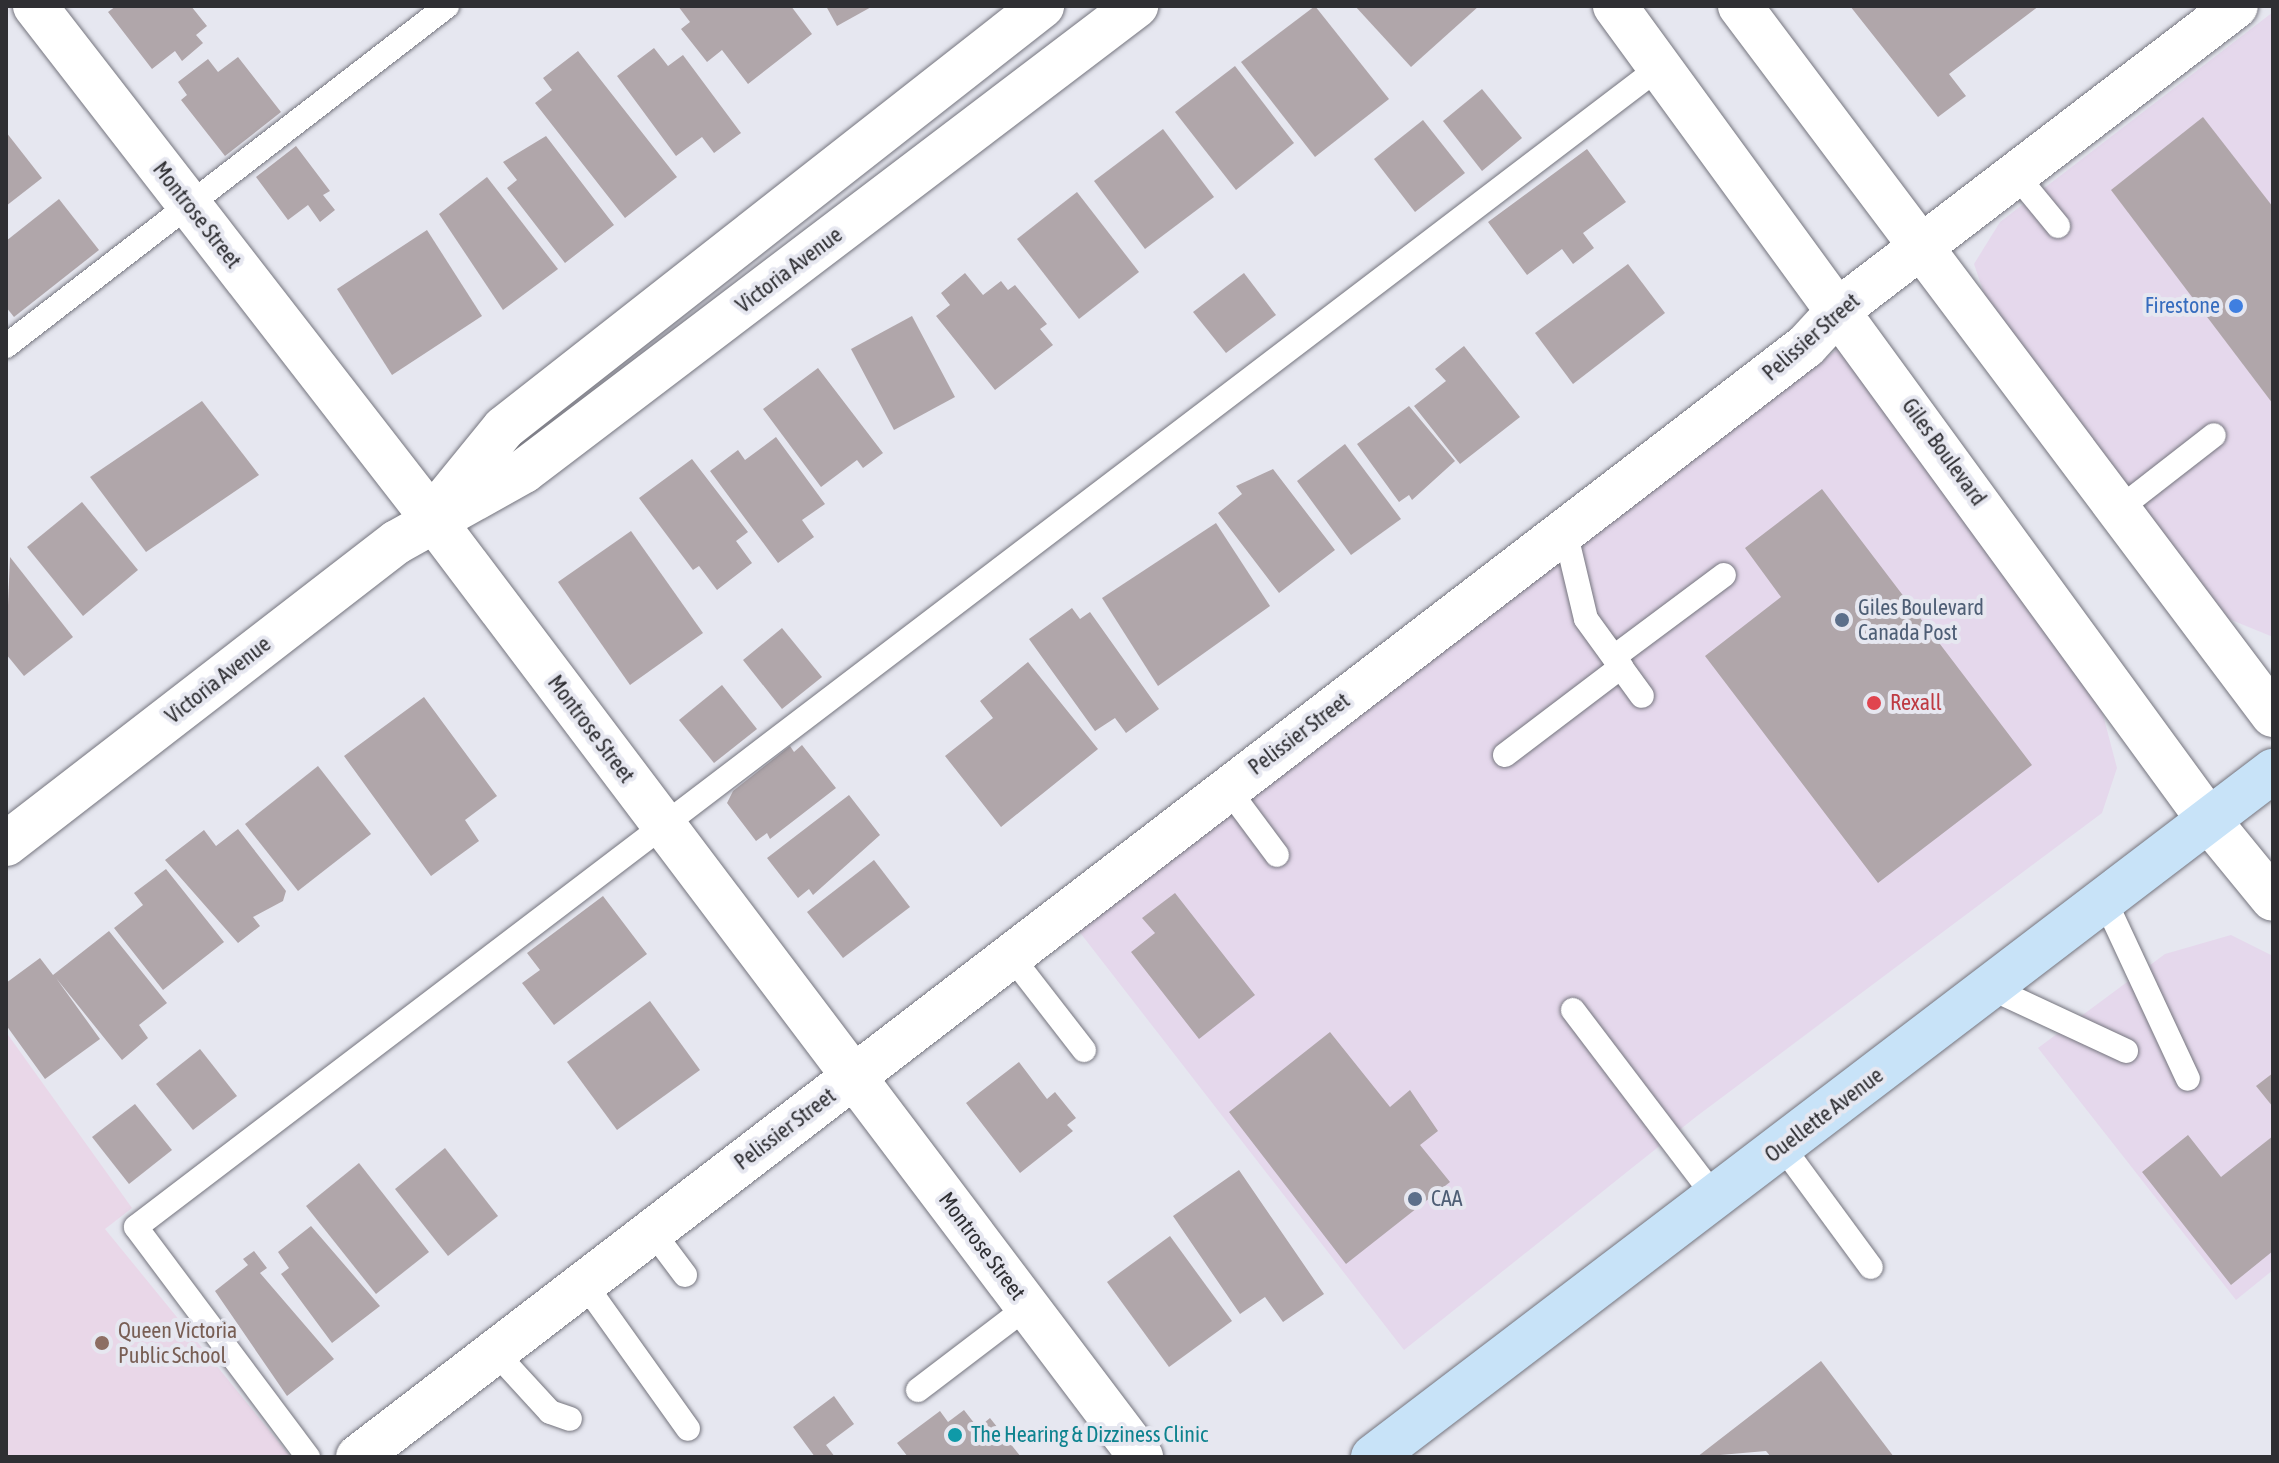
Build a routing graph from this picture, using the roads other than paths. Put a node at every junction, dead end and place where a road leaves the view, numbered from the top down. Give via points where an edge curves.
1 (35, 6) edge
2 (447, 6) edge
3 (1042, 6) edge
4 (1136, 6) edge
5 (1615, 6) edge
6 (1740, 6) edge
7 (2236, 6) edge
8 (1660, 67) junction
9 (2016, 175) junction
10 (189, 205) junction
11 (2058, 226) dead end
12 (1921, 247) junction
13 (1841, 308) junction
14 (6, 346) edge
15 (2214, 435) dead end
16 (2119, 509) junction
17 (432, 518) junction
18 (1565, 531) junction
19 (1724, 575) dead end
20 (1617, 662) junction
21 (1642, 696) dead end
22 (2273, 715) edge
23 (1505, 755) dead end
24 (2273, 771) edge
25 (1228, 789) junction
26 (2210, 822) junction
27 (665, 826) junction
28 (6, 844) edge
29 (1277, 855) dead end
30 (2273, 899) edge
31 (2105, 901) junction
32 (1011, 956) junction
33 (1991, 988) junction
34 (1573, 1010) dead end
35 (1084, 1050) dead end
36 (2126, 1051) dead end
37 (854, 1076) junction
38 (2188, 1079) dead end
39 (1782, 1146) junction
40 (1715, 1197) junction
41 (652, 1231) junction
42 (1871, 1267) dead end
43 (685, 1275) dead end
44 (584, 1283) junction
45 (1027, 1307) junction
46 (495, 1352) junction
47 (918, 1390) dead end
48 (570, 1419) dead end
49 (688, 1429) dead end
50 (308, 1457) edge
51 (358, 1457) edge
52 (1141, 1457) edge
53 (1373, 1457) edge

1 - 10 street, Montrose Street
2 - 10 lane
3 - 17 street, Victoria Avenue via 504,428
4 - 17 street, Victoria Avenue via 524,471
5 - 8 street, Giles Boulevard
6 - 12 street
7 - 9 street, Pelissier Street
8 - 13 street, Giles Boulevard
8 - 27 lane
9 - 11 lane
9 - 12 street, Pelissier Street
10 - 14 lane
10 - 17 street, Montrose Street
12 - 13 street, Pelissier Street
12 - 16 street
13 - 18 street, Pelissier Street via 1806,346
13 - 26 street, Giles Boulevard
15 - 16 lane
16 - 22 street
17 - 27 street, Montrose Street
17 - 28 street, Victoria Avenue
18 - 20 lane via 1586,619
18 - 25 street, Pelissier Street
19 - 20 lane
20 - 21 lane
20 - 23 lane
24 - 26 main road, Ouellette Avenue
25 - 29 lane
25 - 32 street, Pelissier Street
26 - 30 street, Giles Boulevard
26 - 31 main road, Ouellette Avenue
27 - 37 street, Montrose Street
27 - 50 lane via 136,1227
31 - 33 main road, Ouellette Avenue
31 - 38 lane
32 - 35 lane
32 - 37 street, Pelissier Street
33 - 36 lane
33 - 39 main road, Ouellette Avenue
34 - 40 lane
37 - 41 street, Pelissier Street
37 - 45 street, Montrose Street
39 - 40 main road, Ouellette Avenue
39 - 42 lane
40 - 53 main road, Ouellette Avenue
41 - 43 lane
41 - 44 street, Pelissier Street
44 - 46 street, Pelissier Street
44 - 49 lane
45 - 47 lane
45 - 52 street, Montrose Street
46 - 48 lane via 550,1412
46 - 51 street, Pelissier Street

